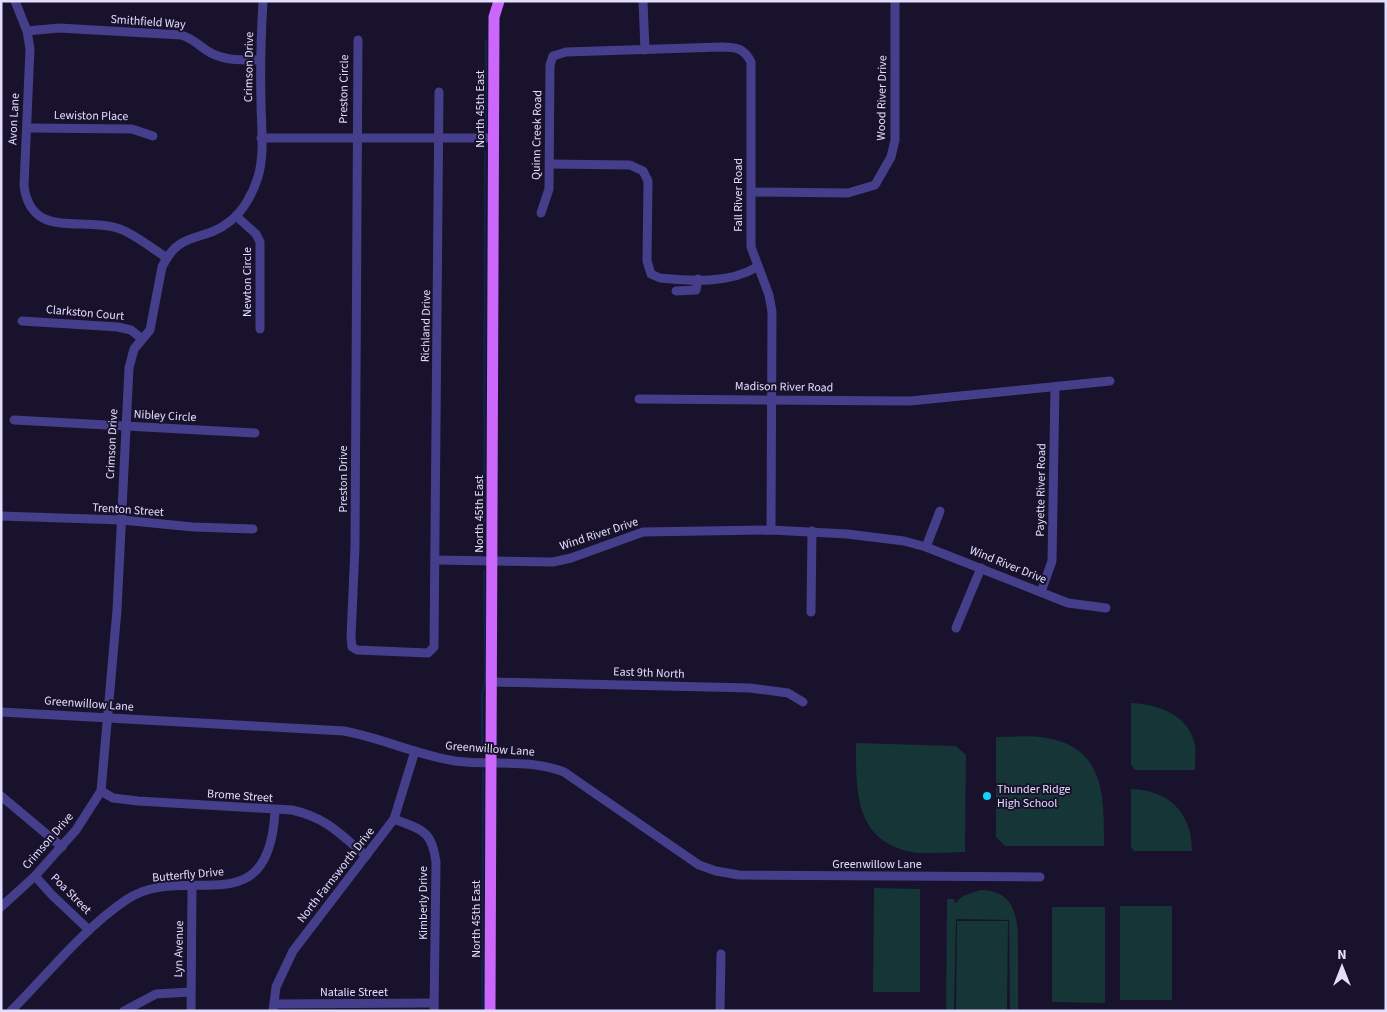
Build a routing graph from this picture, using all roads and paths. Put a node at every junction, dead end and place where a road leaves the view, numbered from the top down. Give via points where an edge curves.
1 (15, 1) edge
2 (263, 1) edge
3 (488, 1) edge
4 (499, 1) edge
5 (643, 1) edge
6 (895, 1) edge
7 (494, 17) junction
8 (27, 31) junction
9 (358, 40) dead end
10 (645, 50) junction
11 (553, 56) joint
12 (260, 60) junction
13 (440, 92) dead end
14 (27, 128) junction
15 (153, 136) dead end
16 (261, 138) junction
17 (356, 138) junction
18 (494, 138) junction
19 (440, 139) junction
20 (550, 164) junction
21 (751, 192) junction
22 (541, 213) dead end
23 (236, 216) junction
24 (167, 258) junction
25 (757, 267) junction
26 (698, 279) junction
27 (676, 291) dead end
28 (22, 320) dead end
29 (260, 329) dead end
30 (142, 339) junction
31 (1110, 381) dead end
32 (1055, 387) junction
33 (639, 399) dead end
34 (772, 400) junction
35 (14, 420) dead end
36 (125, 427) junction
37 (255, 432) dead end
38 (940, 511) dead end
39 (1, 516) edge
40 (122, 520) junction
41 (253, 529) dead end
42 (770, 530) junction
43 (812, 531) junction
44 (926, 547) junction
45 (436, 560) junction
46 (492, 560) junction
47 (981, 568) junction
48 (1041, 592) junction
49 (1106, 608) dead end
50 (811, 612) dead end
51 (956, 628) dead end
52 (492, 682) junction
53 (803, 702) dead end
54 (1, 712) edge
55 (108, 718) junction
56 (415, 751) junction
57 (490, 762) junction
58 (100, 791) junction
59 (1, 796) edge
60 (275, 811) junction
61 (394, 819) junction
62 (62, 847) junction
63 (366, 856) junction
64 (35, 876) junction
65 (1040, 877) dead end
66 (192, 887) junction
67 (3, 901) edge
68 (89, 930) junction
69 (720, 954) dead end
70 (191, 992) junction
71 (273, 1007) edge
72 (434, 1007) edge
73 (11, 1011) edge
74 (124, 1011) edge
75 (191, 1011) edge
76 (490, 1011) edge
77 (720, 1011) edge

1 - 8 street, Avon Lane
2 - 12 street, Crimson Drive
3 - 7 main road, North 45th East
4 - 7 main road, North 45th East
5 - 10 street
6 - 21 street, Wood River Drive via 895,140 892,157 874,185 848,193
7 - 18 main road, North 45th East
8 - 12 street, Smithfield Way via 59,28 181,35 190,37 221,57
8 - 14 street, Avon Lane via 30,49
9 - 17 street, Preston Circle
10 - 11 street, Fall River Road via 566,52
10 - 21 street, Fall River Road via 736,47 746,52 751,62
11 - 20 street, Quinn Creek Road via 550,65
12 - 16 street, Crimson Drive
13 - 19 street, Richland Drive
14 - 15 street, Lewiston Place via 132,129
14 - 24 street, Avon Lane via 24,186 25,199 33,212 45,222 119,228
16 - 17 street
16 - 23 street, Crimson Drive via 258,176 251,194
17 - 19 street
17 - 45 street, Preston Drive via 352,647 364,651 428,653 434,647
18 - 19 street
18 - 46 main road, North 45th East
19 - 45 street, Richland Drive
20 - 22 street, Quinn Creek Road via 549,189
20 - 26 street via 630,165 643,171 648,182 647,261 651,274 660,278
21 - 25 street, Fall River Road via 751,247
23 - 24 street, Crimson Drive via 211,232 188,238
23 - 29 street, Newton Circle via 260,242
24 - 30 street, Crimson Drive via 162,267 150,330
25 - 26 street via 733,277
25 - 34 street, Fall River Road via 771,303
26 - 27 street via 696,290
28 - 30 street, Clarkston Court via 118,327 131,330
30 - 36 street, Crimson Drive via 134,349 129,368
31 - 32 street, Madison River Road
32 - 34 street, Madison River Road via 929,400
32 - 48 street, Payette River Road via 1052,561
33 - 34 street, Madison River Road
34 - 42 street, Fall River Road
35 - 36 street, Nibley Circle
36 - 37 street, Nibley Circle
36 - 40 street, Crimson Drive
38 - 44 street
39 - 40 street, Trenton Street
40 - 41 street, Trenton Street
40 - 55 street, Crimson Drive
42 - 43 street, Wind River Drive
42 - 46 street, Wind River Drive via 643,532 553,562
43 - 44 street, Wind River Drive via 897,540
43 - 50 street
44 - 47 street, Wind River Drive
45 - 46 street, Wind River Drive
46 - 52 main road, North 45th East
47 - 48 street, Wind River Drive
47 - 51 street
48 - 49 street, Wind River Drive via 1079,606
52 - 53 street, East 9th North via 750,688 788,693
52 - 57 main road, North 45th East
54 - 55 street, Greenwillow Lane
55 - 56 street, Greenwillow Lane via 344,731
55 - 58 street, Crimson Drive
56 - 57 street, Greenwillow Lane via 458,761
56 - 61 street, North Farnsworth Drive
57 - 65 street, Greenwillow Lane via 546,765 564,772 686,857 716,871 759,876
57 - 76 main road, North 45th East
58 - 60 street, Brome Street via 113,798 138,801
58 - 62 street, Crimson Drive via 90,811
59 - 62 street
60 - 63 street, Brome Street via 292,810 319,818
60 - 66 street, Butterfly Drive via 269,850 257,870 227,884
61 - 63 street, North Farnsworth Drive
61 - 72 street, Kimberly Drive via 425,832 434,846
62 - 64 street, Crimson Drive
63 - 71 street, North Farnsworth Drive via 293,951 284,967
64 - 67 street, Crimson Drive
64 - 68 street, Poa Street
66 - 68 street, Butterfly Drive via 177,886 134,895
66 - 70 street, Lyn Avenue
68 - 73 street, Butterfly Drive
69 - 77 street
70 - 74 street via 156,994
70 - 75 street, Lyn Avenue
71 - 72 street, Natalie Street

